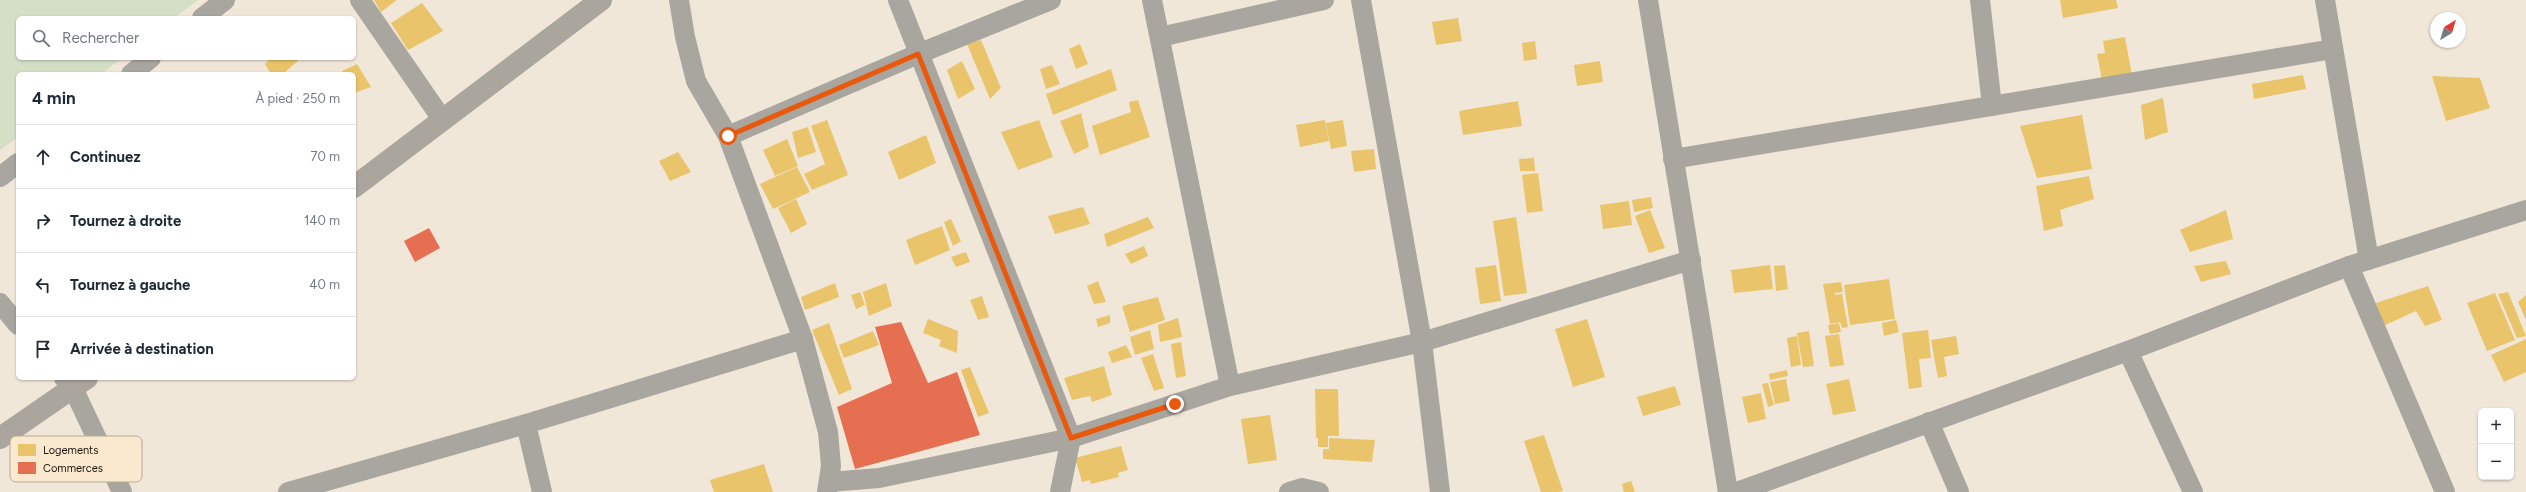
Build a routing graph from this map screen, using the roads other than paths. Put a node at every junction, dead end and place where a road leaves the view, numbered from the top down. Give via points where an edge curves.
1 (225, 0) edge
2 (360, 0) edge
3 (601, 0) edge
4 (679, 0) edge
5 (898, 0) edge
6 (1051, 0) edge
7 (1152, 0) edge
8 (1324, 0) edge
9 (1361, 0) edge
10 (1648, 0) edge
11 (1980, 0) edge
12 (2325, 0) edge
13 (205, 16) edge
14 (1160, 37) junction
15 (2333, 49) junction
16 (918, 54) junction
17 (148, 60) edge
18 (134, 72) edge
19 (1992, 106) junction
20 (442, 118) junction
21 (728, 136) junction
22 (1673, 159) junction
23 (16, 165) edge
24 (0, 177) edge
25 (356, 185) edge
26 (2526, 210) edge
27 (1691, 260) junction
28 (2369, 260) junction
29 (2348, 266) junction
30 (0, 302) edge
31 (16, 322) edge
32 (803, 339) junction
33 (1422, 342) junction
34 (2128, 351) junction
35 (74, 381) edge
36 (1230, 386) junction
37 (1930, 422) junction
38 (526, 424) junction
39 (98, 436) edge
40 (0, 438) edge
41 (1071, 438) junction
42 (118, 482) edge
43 (828, 487) edge
44 (122, 492) edge
45 (288, 492) edge
46 (542, 492) edge
47 (1060, 492) edge
48 (1289, 492) edge
49 (1319, 492) edge
50 (1440, 492) edge
51 (1728, 492) edge
52 (1737, 492) edge
53 (1959, 492) edge
54 (2193, 492) edge
55 (2445, 492) edge

1 - 13 street
2 - 20 street
3 - 20 street
4 - 21 street via 696,81
5 - 16 street
6 - 16 street
7 - 14 street
8 - 14 street
9 - 33 street
10 - 22 street
11 - 19 street
12 - 15 street
14 - 36 street
15 - 19 street
15 - 28 street
16 - 21 street
16 - 41 street
17 - 18 street
19 - 22 street
20 - 25 street
21 - 32 street
22 - 27 street
23 - 24 street
26 - 28 street
27 - 33 street
27 - 51 street
28 - 29 street
29 - 34 street
29 - 55 street
30 - 31 street
32 - 38 street
32 - 43 street via 828,432 832,466
33 - 36 street
33 - 50 street
34 - 37 street
34 - 54 street
35 - 39 street
35 - 40 street
36 - 41 street
37 - 52 street
37 - 53 street
38 - 45 street
38 - 46 street
41 - 43 street
41 - 47 street
42 - 44 street
48 - 49 street via 1302,488

